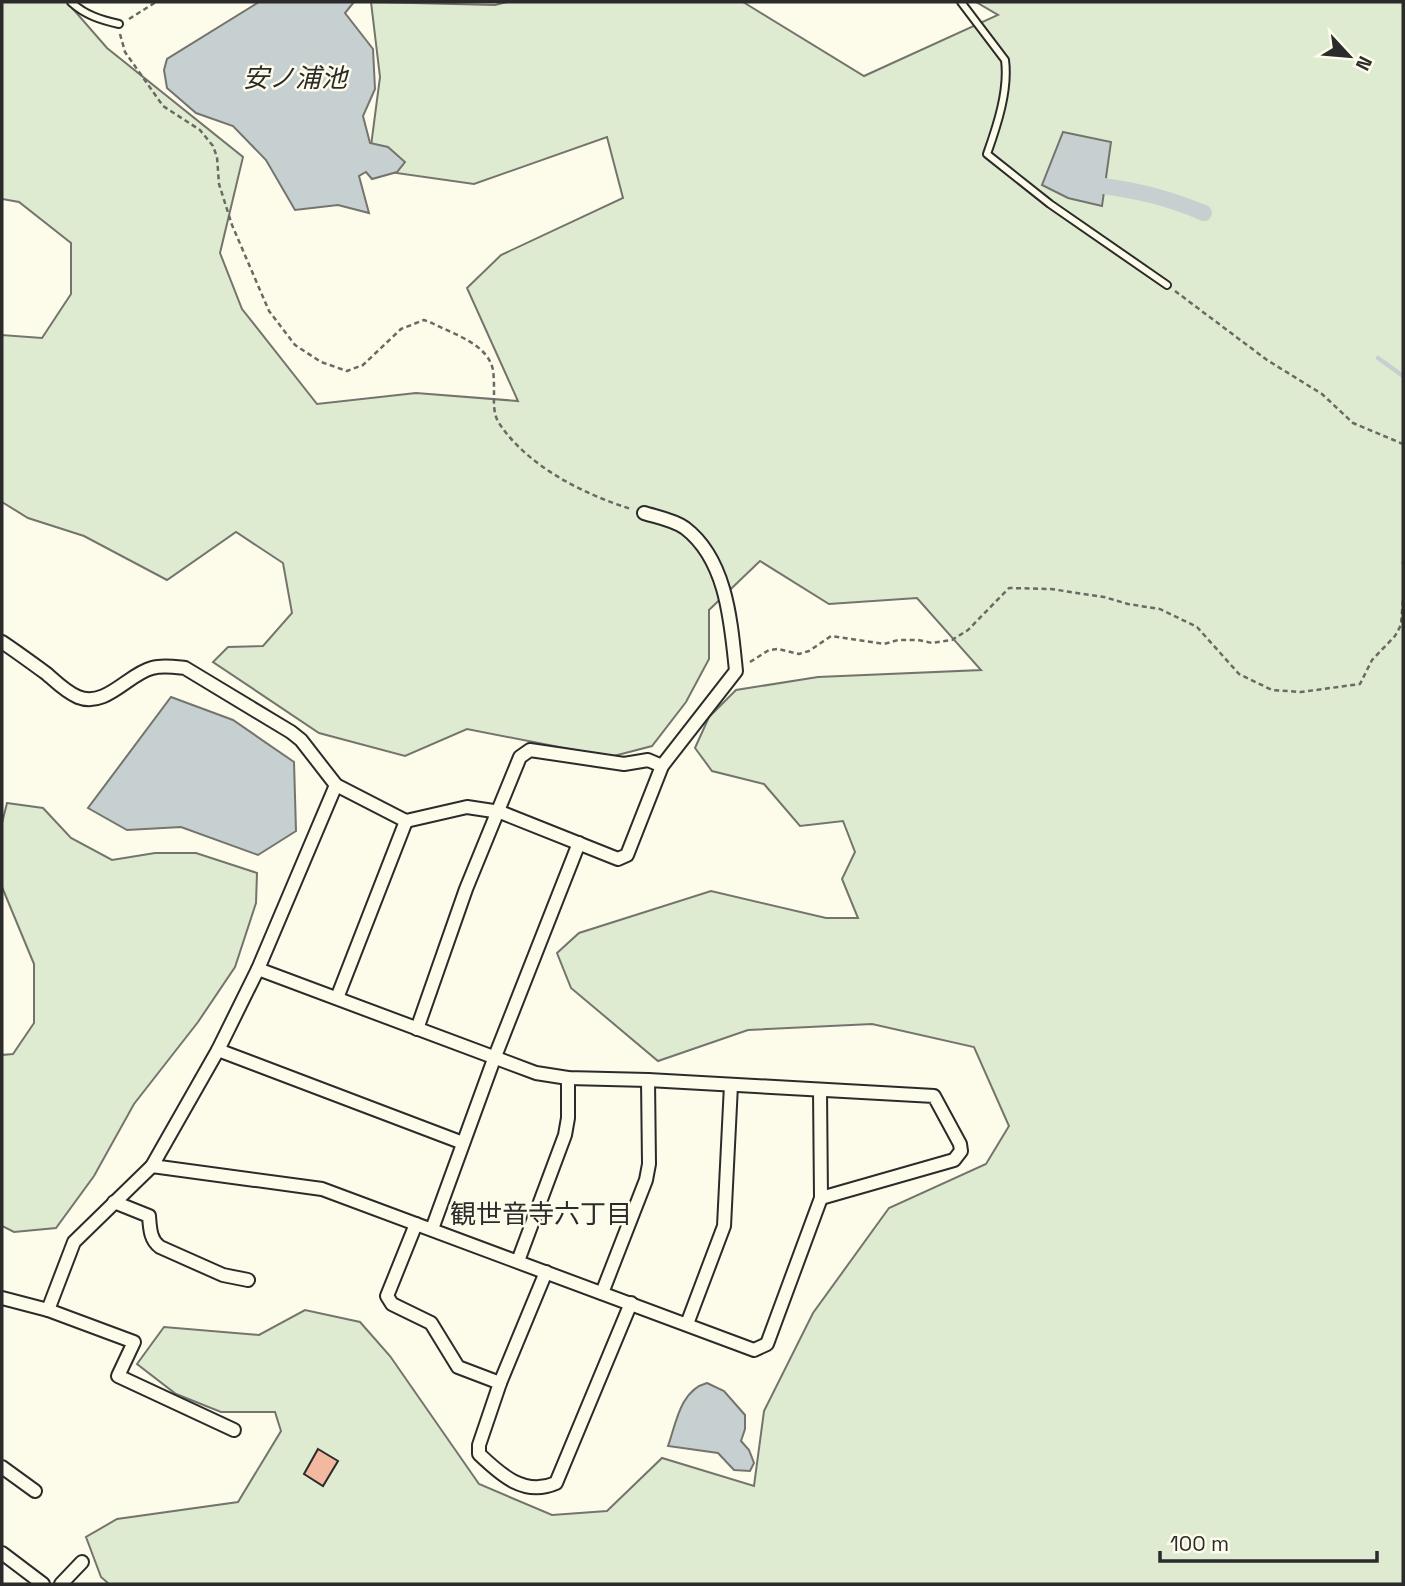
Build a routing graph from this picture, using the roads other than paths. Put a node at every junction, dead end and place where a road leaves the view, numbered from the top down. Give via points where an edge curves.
1 (71, 2) edge
2 (961, 2) edge
3 (120, 24) road end
4 (1167, 285) road end
5 (644, 513) road end
6 (2, 642) edge
7 (662, 766) junction
8 (336, 785) junction
9 (499, 812) junction
10 (406, 821) junction
11 (579, 843) junction
12 (258, 969) junction
13 (337, 998) junction
14 (418, 1029) junction
15 (218, 1050) junction
16 (494, 1059) junction
17 (568, 1079) junction
18 (648, 1080) junction
19 (731, 1086) junction
20 (820, 1090) junction
21 (463, 1143) junction
22 (152, 1166) junction
23 (821, 1198) junction
24 (114, 1202) junction
25 (416, 1223) junction
26 (432, 1229) junction
27 (518, 1261) junction
28 (546, 1272) junction
29 (248, 1280) dead end
30 (602, 1293) junction
31 (2, 1298) edge
32 (631, 1303) junction
33 (48, 1310) junction
34 (687, 1324) junction
35 (500, 1383) junction
36 (233, 1430) dead end
37 (2, 1467) edge
38 (35, 1491) dead end
39 (2, 1553) edge
40 (82, 1562) dead end
41 (43, 1584) edge
42 (61, 1584) edge

1 - 3 lane via 82,12
2 - 4 lane via 1005,60 1000,113 987,154
5 - 7 street via 683,526 704,547 727,597 736,671
6 - 8 street via 85,699 100,697 151,668 185,668 291,732
7 - 9 street via 648,760 624,765 530,750 520,757
7 - 11 street via 627,855 618,859
8 - 10 street
8 - 12 street
9 - 10 street via 467,807
9 - 11 street
9 - 14 street via 466,889
10 - 13 street
11 - 16 street
12 - 13 street
12 - 15 street
13 - 14 street
14 - 16 street
15 - 21 street
15 - 22 street
16 - 17 street
16 - 21 street
17 - 18 street
17 - 27 street via 565,1135
18 - 19 street
18 - 30 street via 646,1180
19 - 20 street
19 - 34 street via 724,1226
20 - 23 street
20 - 23 street via 934,1096 961,1151 954,1160
21 - 26 street
22 - 24 street
22 - 25 street via 322,1188
23 - 34 street via 767,1344 754,1350
24 - 29 street via 149,1216 154,1243 160,1247 223,1275
24 - 33 street via 74,1242
25 - 26 street
25 - 35 street via 387,1296 393,1304 431,1322 458,1367
26 - 27 street
27 - 28 street
28 - 30 street
28 - 35 street
30 - 32 street
31 - 33 street
32 - 34 street
32 - 35 street via 551,1486 514,1482 479,1454
33 - 36 street via 134,1342 118,1376
37 - 38 street
39 - 41 street
40 - 42 street

